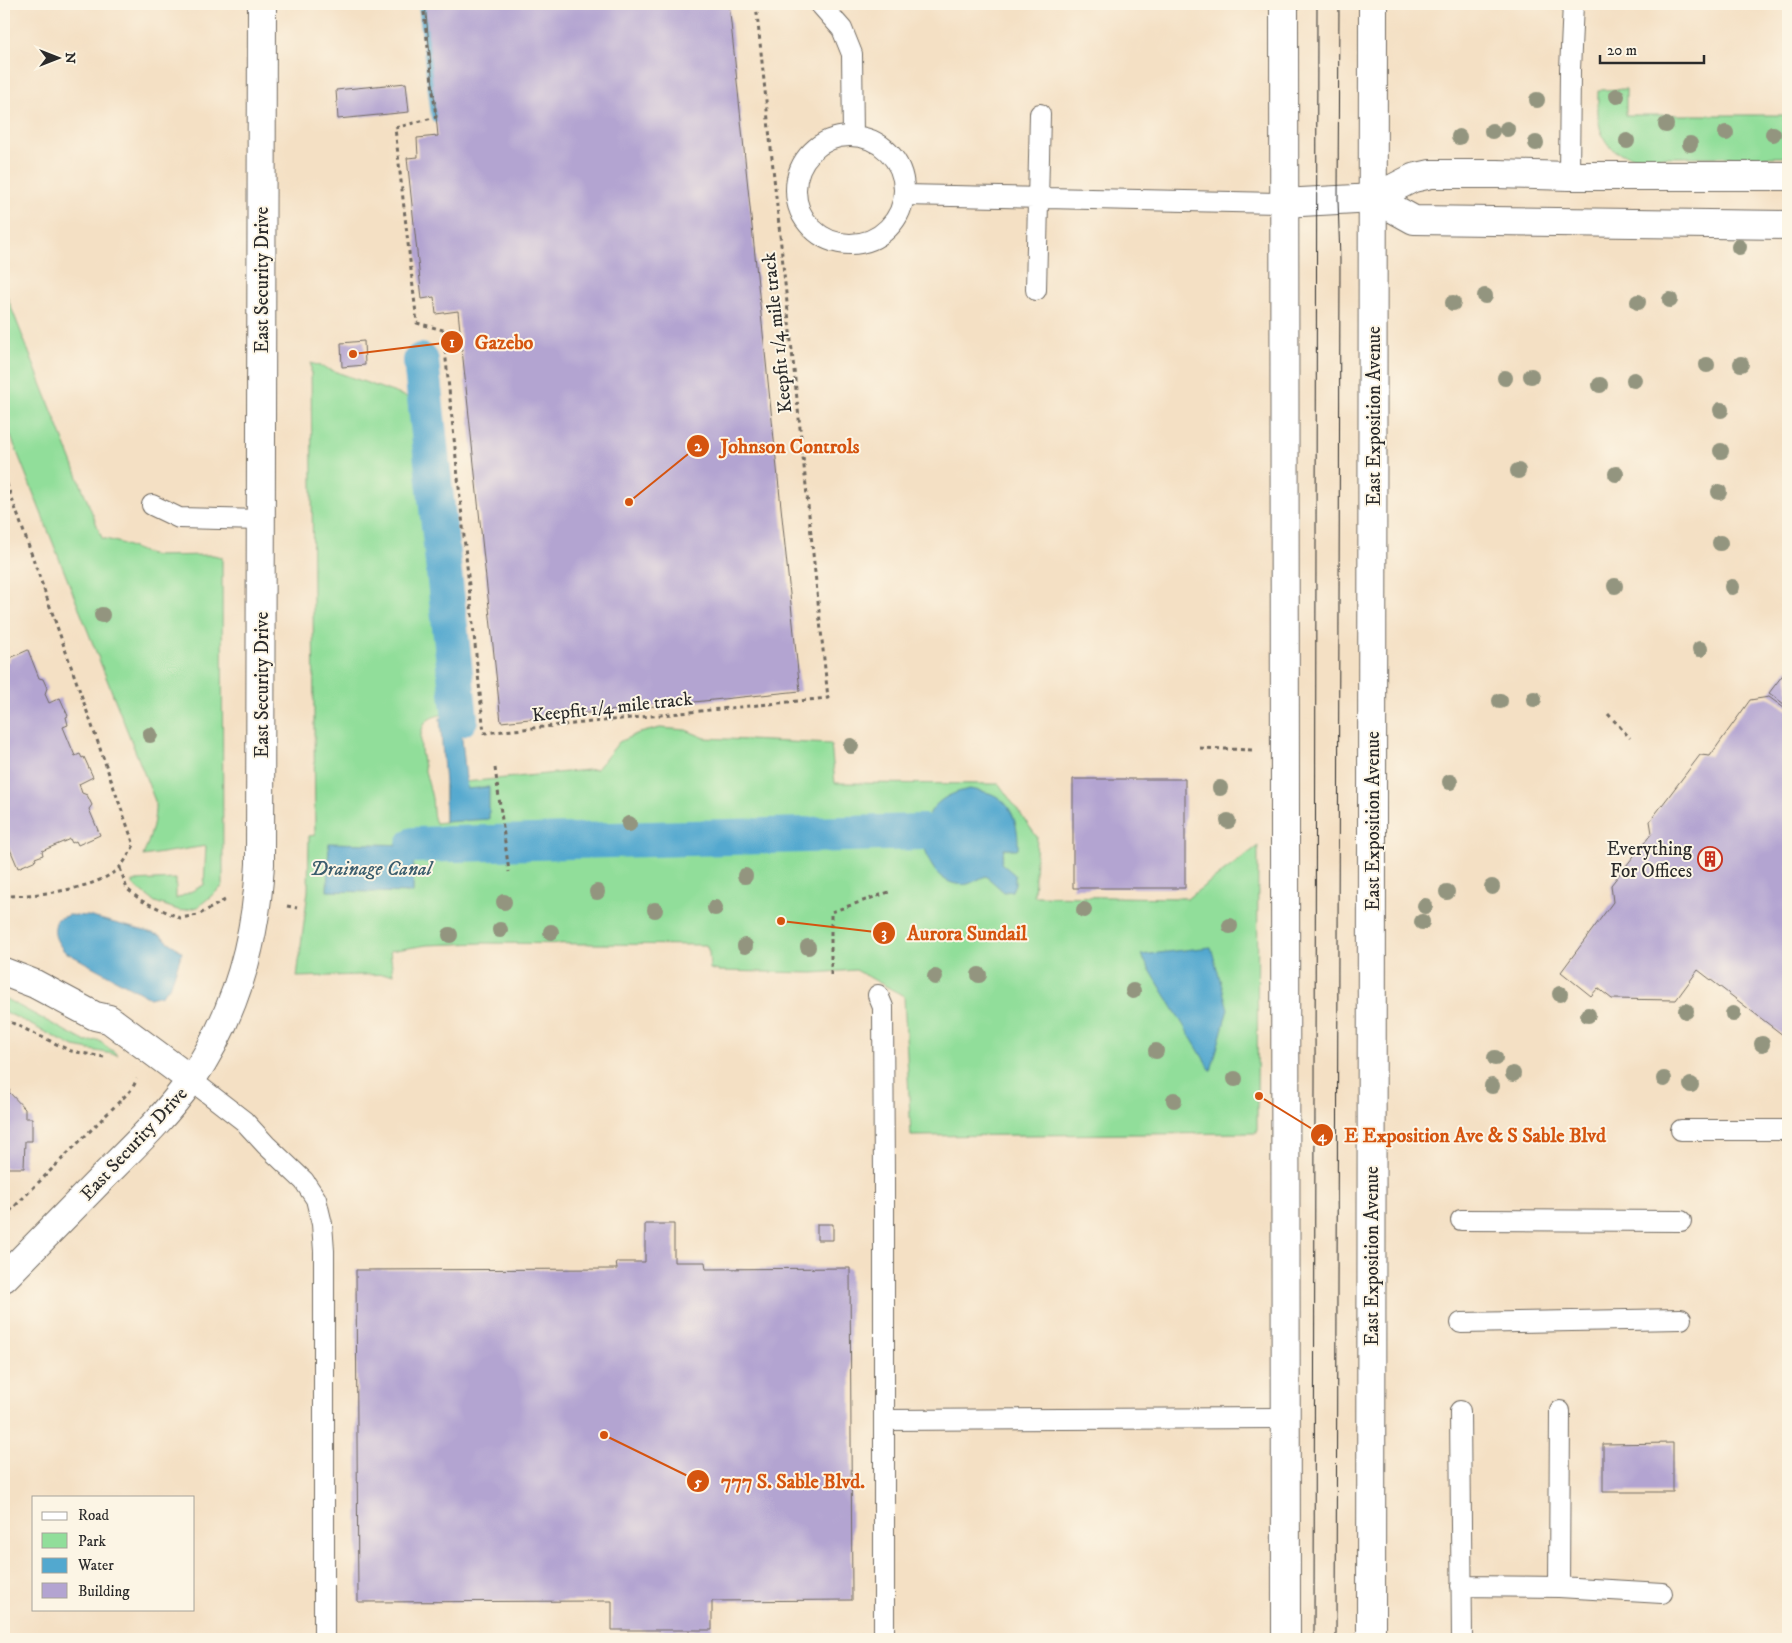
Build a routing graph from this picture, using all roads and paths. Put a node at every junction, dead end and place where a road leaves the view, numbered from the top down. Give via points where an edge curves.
1 (262, 4) edge
2 (423, 4) edge
3 (756, 4) edge
4 (820, 4) edge
5 (1284, 4) edge
6 (1373, 4) edge
7 (1572, 4) edge
8 (1040, 114) dead end
9 (853, 136) junction
10 (1569, 176) junction
11 (1788, 176) edge
12 (904, 195) junction
13 (1039, 197) junction
14 (1374, 198) junction
15 (1283, 203) junction
16 (1788, 225) edge
17 (1036, 290) dead end
18 (4, 476) edge
19 (152, 505) dead end
20 (261, 520) junction
21 (1608, 714) dead end
22 (1630, 738) dead end
23 (1200, 748) dead end
24 (1255, 750) dead end
25 (495, 768) dead end
26 (120, 868) junction
27 (508, 870) dead end
28 (892, 891) dead end
29 (4, 896) edge
30 (227, 899) dead end
31 (4, 972) edge
32 (831, 974) dead end
33 (878, 995) dead end
34 (4, 1019) edge
35 (110, 1058) dead end
36 (135, 1074) dead end
37 (191, 1080) junction
38 (1681, 1130) dead end
39 (1788, 1130) edge
40 (4, 1217) edge
41 (1461, 1220) dead end
42 (1681, 1221) dead end
43 (4, 1278) edge
44 (1681, 1319) dead end
45 (1461, 1323) dead end
46 (1460, 1411) dead end
47 (1560, 1411) dead end
48 (1286, 1418) junction
49 (884, 1420) junction
50 (1461, 1586) junction
51 (1559, 1587) junction
52 (1662, 1593) dead end
53 (324, 1639) edge
54 (884, 1639) edge
55 (1286, 1639) edge
56 (1371, 1639) edge
57 (1462, 1639) edge

1 - 20 street, East Security Drive
2 - 3 path, Keepfit 1/4 mile track via 436,117 395,128 417,323 443,330 484,733 828,698
4 - 9 lane via 842,29 852,54
5 - 15 street
6 - 14 street, East Exposition Avenue
7 - 10 lane
8 - 13 lane
9 - 12 lane via 871,140 885,148 903,177
9 - 12 lane via 821,144 807,156 799,171 796,188 798,206 805,221 817,234 833,242 849,245 866,243 892,225 901,211
10 - 11 street
10 - 14 street via 1431,174 1413,178
12 - 13 lane
13 - 15 lane
13 - 17 lane
14 - 15 street
14 - 16 street via 1414,220
14 - 56 street, East Exposition Avenue
15 - 48 street
18 - 26 path via 134,845
19 - 20 lane via 179,518
20 - 37 street, East Security Drive via 258,903 246,960 233,1000 221,1029
21 - 22 path
23 - 24 path
25 - 27 path
26 - 29 path via 96,882 34,896
26 - 30 path via 127,889 142,901 180,918 198,915
28 - 32 path via 831,912
31 - 37 street via 35,984 95,1016 109,1019
33 - 49 lane via 883,1007
34 - 35 path via 71,1051
36 - 40 path via 137,1080 132,1089
37 - 43 street, East Security Drive via 149,1130
37 - 53 lane via 244,1121 304,1181 316,1199 322,1224
38 - 39 lane
41 - 42 lane
44 - 45 lane
46 - 50 lane
47 - 51 lane
48 - 49 lane
48 - 55 street
49 - 54 lane
50 - 51 lane
50 - 57 lane
51 - 52 lane

